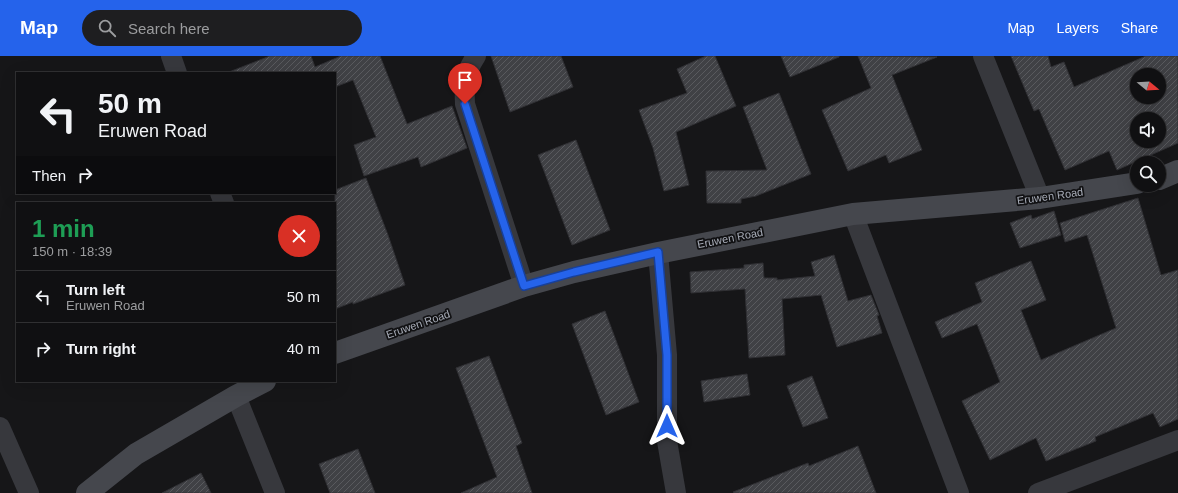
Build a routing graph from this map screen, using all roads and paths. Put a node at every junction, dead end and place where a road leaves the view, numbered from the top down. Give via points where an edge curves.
1 (171, 56) edge
2 (476, 56) edge
3 (983, 56) edge
4 (177, 72) edge
5 (1178, 171) edge
6 (1166, 176) edge
7 (1130, 184) edge
8 (1040, 198) junction
9 (853, 214) junction
10 (658, 252) junction
11 (524, 286) junction
12 (336, 353) edge
13 (263, 382) edge
14 (236, 396) junction
15 (0, 427) edge
16 (1178, 440) edge
17 (29, 493) edge
18 (87, 493) edge
19 (275, 493) edge
20 (676, 493) edge
21 (959, 493) edge
22 (1038, 493) edge

1 - 4 street
2 - 11 street via 468,68 464,83 465,104
3 - 8 street
5 - 6 street
7 - 8 street, Eruwen Road
8 - 9 street, Eruwen Road
9 - 10 street, Eruwen Road
9 - 21 street
10 - 11 street, Eruwen Road
10 - 20 street via 667,355 667,440
11 - 12 street, Eruwen Road
13 - 14 street
14 - 18 street via 136,454
14 - 19 street
15 - 17 street
16 - 22 street

